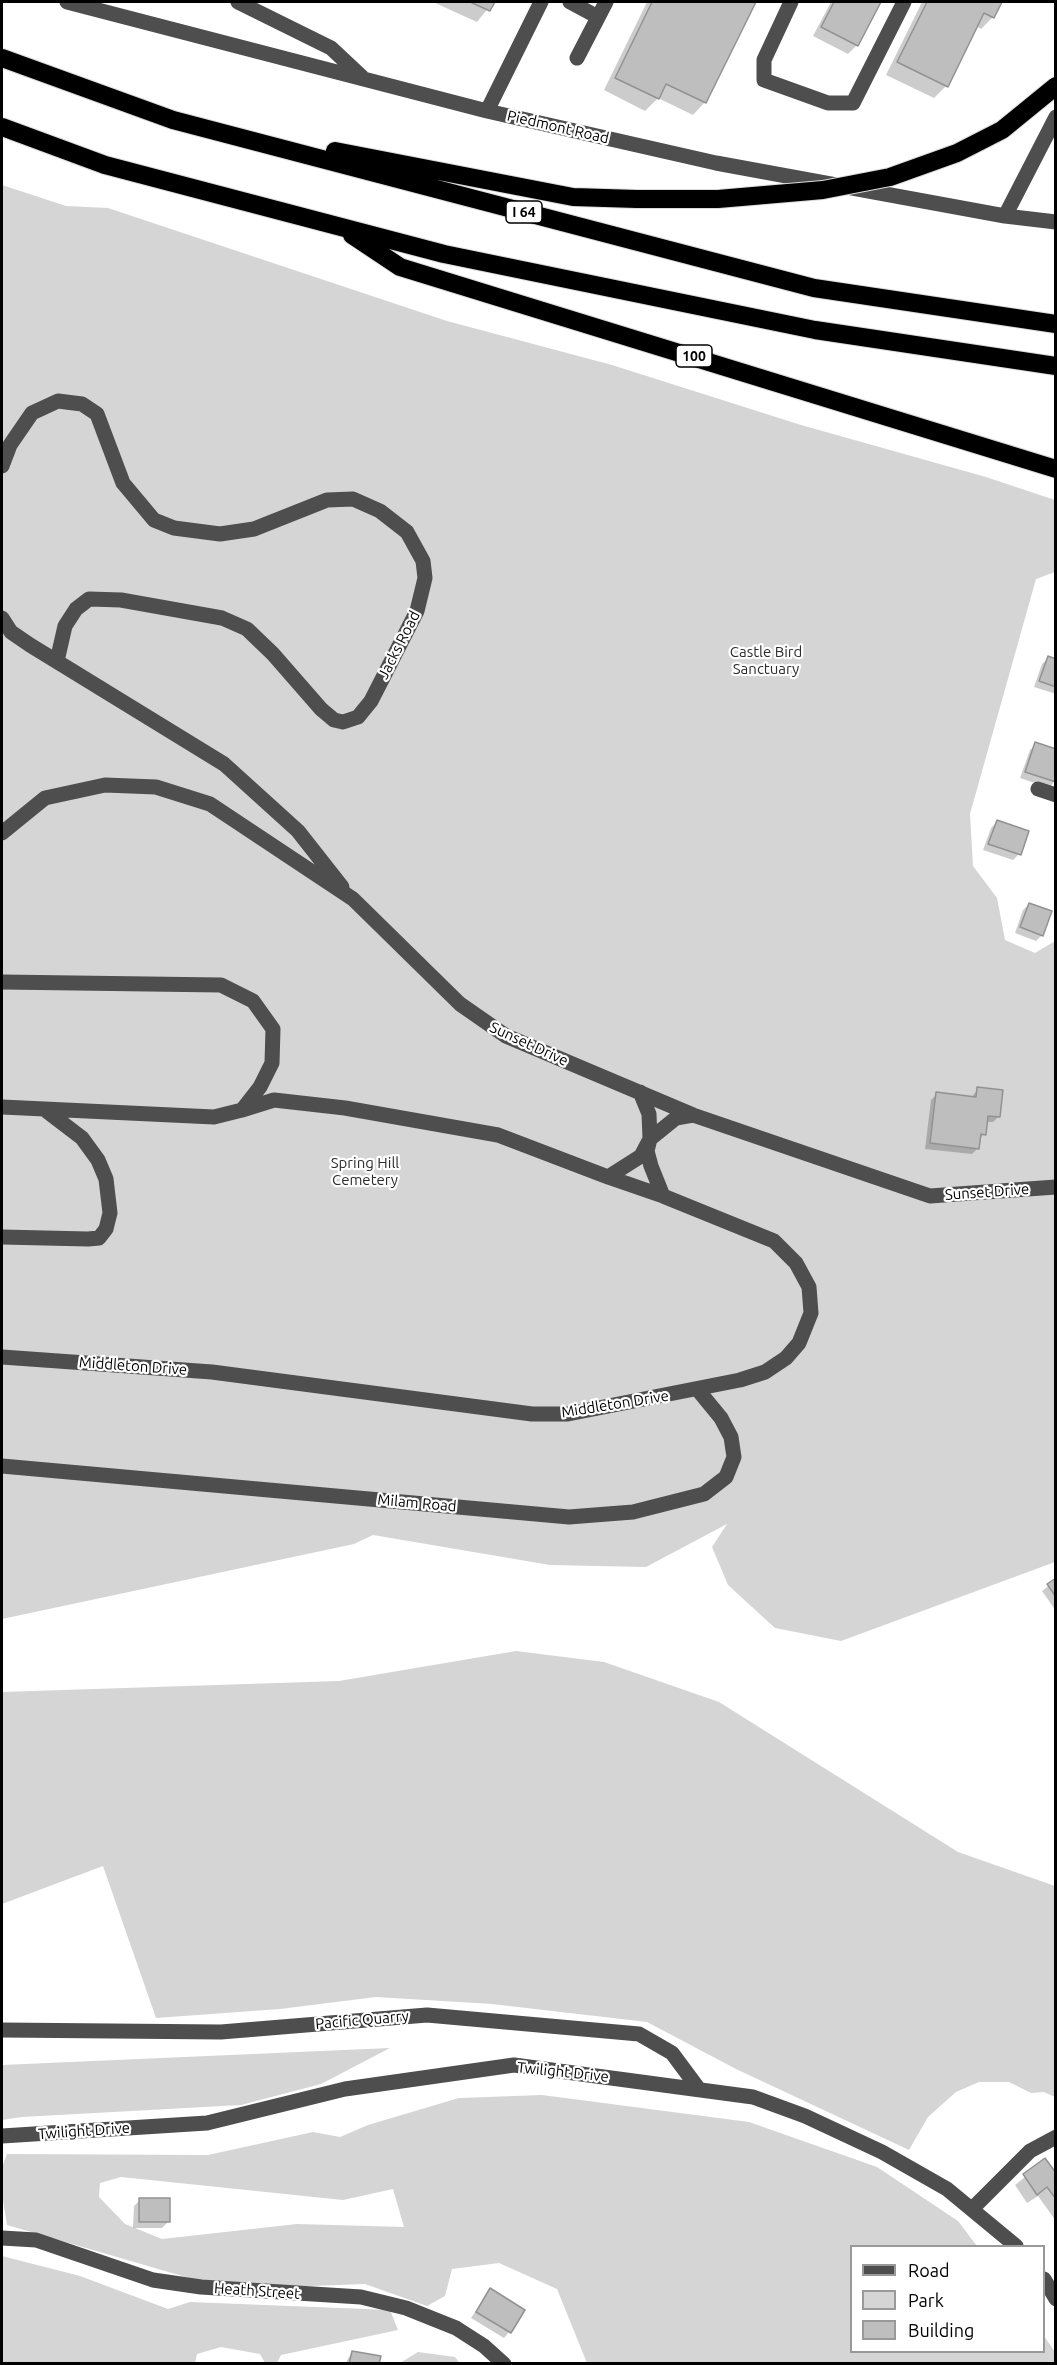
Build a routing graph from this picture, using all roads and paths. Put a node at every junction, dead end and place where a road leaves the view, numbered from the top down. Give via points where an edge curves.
1 (67, 2) edge
2 (238, 2) edge
3 (541, 2) edge
4 (570, 2) edge
5 (606, 2) edge
6 (791, 2) edge
7 (903, 2) edge
8 (598, 17) junction
9 (2, 58) edge
10 (577, 58) dead end
11 (365, 79) junction
12 (1056, 86) edge
13 (487, 111) junction
14 (1056, 117) edge
15 (173, 120) junction
16 (2, 127) edge
17 (1005, 216) junction
18 (1056, 222) edge
19 (340, 228) junction
20 (1056, 324) edge
21 (1056, 366) edge
22 (2, 466) edge
23 (1056, 470) edge
24 (2, 618) edge
25 (57, 661) junction
26 (1038, 789) dead end
27 (1056, 795) edge
28 (2, 833) edge
29 (352, 899) junction
30 (2, 982) edge
31 (640, 1092) junction
32 (2, 1107) edge
33 (44, 1109) junction
34 (242, 1110) junction
35 (693, 1115) junction
36 (650, 1139) junction
37 (608, 1177) junction
38 (1056, 1188) edge
39 (663, 1197) junction
40 (2, 1237) edge
41 (2, 1357) edge
42 (698, 1390) junction
43 (2, 1466) edge
44 (2, 2030) edge
45 (698, 2088) junction
46 (2, 2136) edge
47 (1056, 2138) edge
48 (972, 2209) junction
49 (2, 2238) edge
50 (1014, 2245) edge
51 (1045, 2281) edge
52 (1056, 2299) edge
53 (504, 2364) edge

1 - 11 street, Piedmont Road
2 - 11 street via 331,48
3 - 13 street
4 - 8 street
5 - 8 street
6 - 7 street via 764,60 764,80 828,103 853,103
8 - 10 street
9 - 15 highway, I 64
11 - 13 street, Piedmont Road
12 - 15 highway, bridge via 1002,130 957,153 890,177 824,190 718,199 573,197
13 - 17 street, Piedmont Road via 716,163
14 - 17 street
15 - 20 highway, I 64 via 814,288
16 - 19 highway via 105,165
17 - 18 street, Piedmont Road
19 - 21 highway via 444,254 815,330
19 - 23 highway, 100 via 400,267
22 - 25 street, Jacks Road via 10,445 32,413 58,401 82,404 97,414 123,483 154,520 174,528 220,534 254,529 327,500 352,499 380,511 407,532 423,561 425,578 417,611 371,701 358,717 343,722 334,720 321,708 247,629 222,618 121,600 89,599 76,609 65,626
24 - 25 street via 11,632
25 - 29 street via 224,764 298,831
26 - 27 street
28 - 29 street, Sunset Drive via 45,798 105,785 156,787 210,804
29 - 31 street, Sunset Drive via 460,1004 486,1024
30 - 34 street via 221,985 253,1001 273,1029 272,1063
31 - 35 street, Sunset Drive
31 - 36 street via 649,1114
32 - 33 street, Middleton Drive
33 - 34 street, Middleton Drive via 214,1117
33 - 40 street via 82,1138 98,1160 106,1179 110,1213 106,1229 99,1238 88,1239
34 - 37 street, Middleton Drive via 274,1100 345,1108 498,1135
35 - 36 street via 676,1119
35 - 38 street, Sunset Drive via 930,1196
36 - 37 street via 641,1156
36 - 39 street via 647,1151
37 - 39 street, Middleton Drive
39 - 42 street, Middleton Drive via 774,1241 796,1263 809,1287 811,1313 799,1343 786,1358 765,1372
41 - 42 street, Middleton Drive via 212,1372 532,1414 568,1414
42 - 43 street, Milam Road via 731,1437 734,1457 726,1477 704,1494 633,1512 569,1517
44 - 45 street, Pacific Quarry via 222,2032 427,2015 639,2034 672,2053
45 - 46 street, Twilight Drive via 514,2065 345,2089 207,2123
45 - 48 street, Twilight Drive via 753,2097 805,2116 882,2152 947,2189
47 - 48 street via 1030,2151
48 - 50 street, Twilight Drive
49 - 53 street, Heath Street via 36,2240 153,2280 201,2288 361,2297 406,2308 456,2328
51 - 52 street

